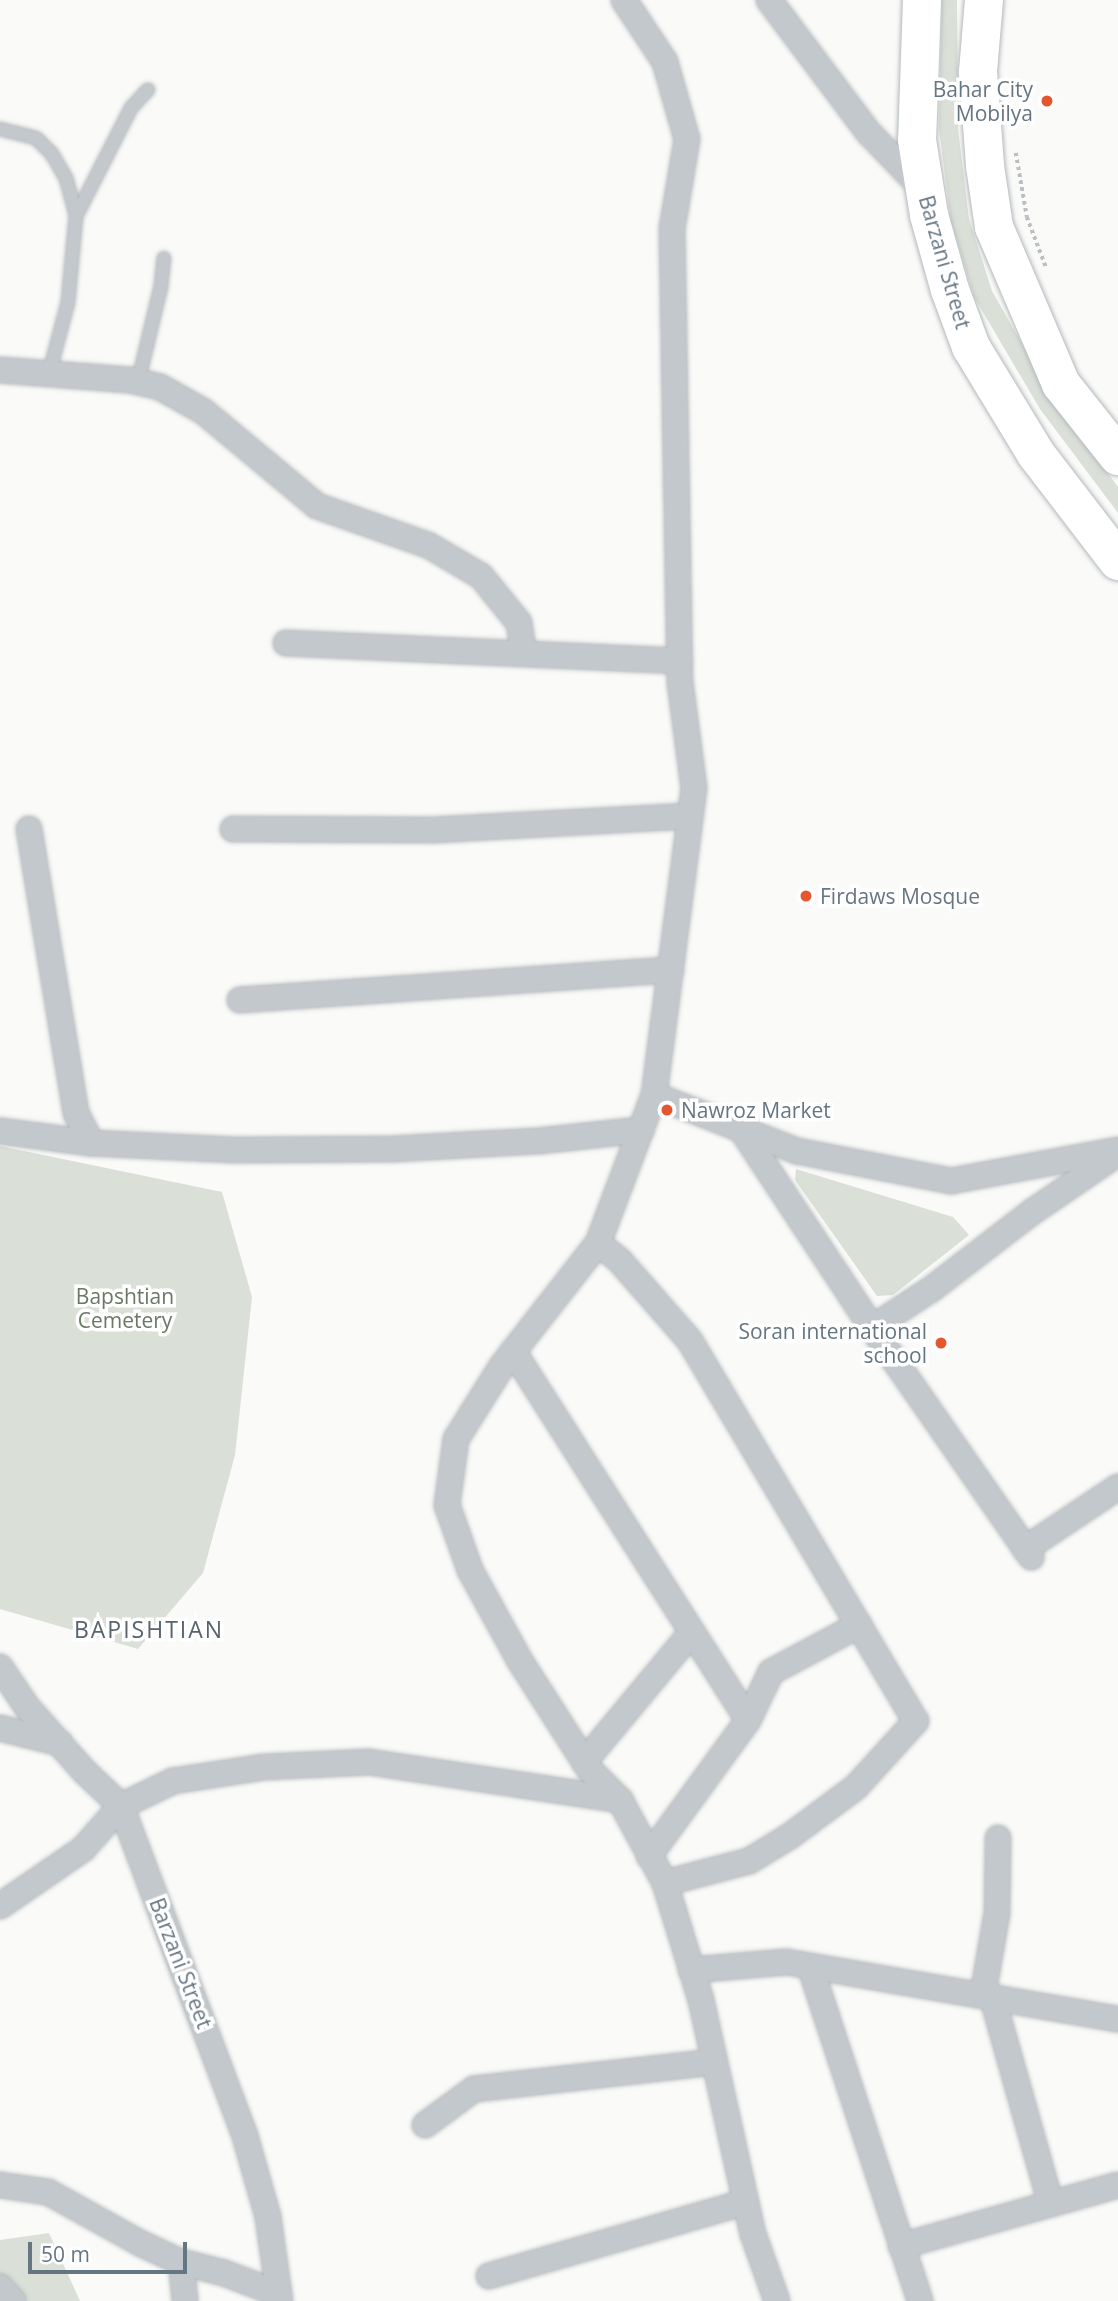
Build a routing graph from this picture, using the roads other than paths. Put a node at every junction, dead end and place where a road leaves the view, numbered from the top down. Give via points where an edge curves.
1 (624, 0) edge
2 (769, 0) edge
3 (922, 0) edge
4 (984, 0) edge
5 (148, 90) dead end
6 (0, 129) edge
7 (924, 190) junction
8 (76, 216) junction
9 (164, 258) dead end
10 (0, 370) edge
11 (49, 374) junction
12 (138, 382) junction
13 (1118, 456) edge
14 (1118, 561) edge
15 (286, 643) dead end
16 (524, 654) junction
17 (680, 662) junction
18 (690, 816) junction
19 (233, 828) dead end
20 (29, 829) dead end
21 (671, 970) junction
22 (240, 1000) dead end
23 (654, 1095) junction
24 (741, 1129) junction
25 (641, 1130) junction
26 (0, 1131) edge
27 (91, 1143) junction
28 (1118, 1152) edge
29 (598, 1243) junction
30 (872, 1328) junction
31 (513, 1351) junction
32 (1118, 1488) edge
33 (859, 1625) junction
34 (692, 1632) junction
35 (0, 1667) edge
36 (748, 1720) junction
37 (0, 1728) edge
38 (60, 1743) junction
39 (584, 1762) junction
40 (620, 1800) junction
41 (121, 1806) junction
42 (998, 1838) dead end
43 (649, 1856) junction
44 (665, 1883) junction
45 (0, 1906) edge
46 (810, 1966) junction
47 (691, 1970) junction
48 (988, 1995) junction
49 (1118, 2019) edge
50 (714, 2062) junction
51 (425, 2125) dead end
52 (0, 2185) edge
53 (1118, 2185) edge
54 (745, 2202) junction
55 (1051, 2204) junction
56 (901, 2246) junction
57 (181, 2262) junction
58 (489, 2276) dead end
59 (0, 2287) edge
60 (279, 2298) edge
61 (13, 2301) edge
62 (185, 2301) edge
63 (777, 2301) edge
64 (920, 2301) edge

1 - 17 street via 665,62 687,139 672,229
2 - 7 street via 869,133
3 - 7 highway, Barzani Street via 917,140
4 - 13 highway via 978,72 994,227 1061,384
5 - 8 lane via 131,108
6 - 8 lane via 36,138 52,154 66,178
7 - 14 highway, Barzani Street via 950,290 971,347 1035,454
8 - 11 lane via 68,302
9 - 12 lane
10 - 11 street
11 - 12 street
12 - 16 street via 160,387 203,411 317,506 428,545 481,576 519,623
15 - 16 street
16 - 17 street
17 - 18 street via 694,788
18 - 19 street via 433,830
18 - 21 street
20 - 27 street via 76,1113
21 - 22 street
21 - 23 street
23 - 24 street
23 - 25 street
24 - 28 street via 797,1151 951,1181
24 - 30 street
25 - 27 street via 393,1149 235,1150
25 - 29 street
26 - 27 street
28 - 30 street
29 - 31 street
29 - 33 street via 620,1261 690,1341
30 - 32 street via 1028,1553
31 - 34 street
31 - 39 street via 456,1439 447,1505 470,1570
33 - 36 street via 771,1672
33 - 44 street via 916,1721 856,1787 790,1836 749,1861
34 - 36 street
34 - 39 street
35 - 38 street, Barzani Street via 27,1707
36 - 43 street
37 - 38 street
38 - 41 street, Barzani Street
39 - 40 street
40 - 41 street via 369,1762 265,1767 173,1781
40 - 43 street
41 - 45 street via 83,1849
41 - 60 street, Barzani Street via 245,2136 268,2217
42 - 48 street via 997,1913
43 - 44 street
44 - 47 street
46 - 47 street via 787,1962
46 - 48 street
46 - 56 street
47 - 50 street
48 - 49 street
48 - 55 street
50 - 51 street via 474,2089
50 - 54 street
52 - 57 street via 48,2192
53 - 55 street
54 - 58 street
54 - 63 street
55 - 56 street
56 - 64 street
57 - 60 street via 224,2273
57 - 62 street
59 - 61 street

